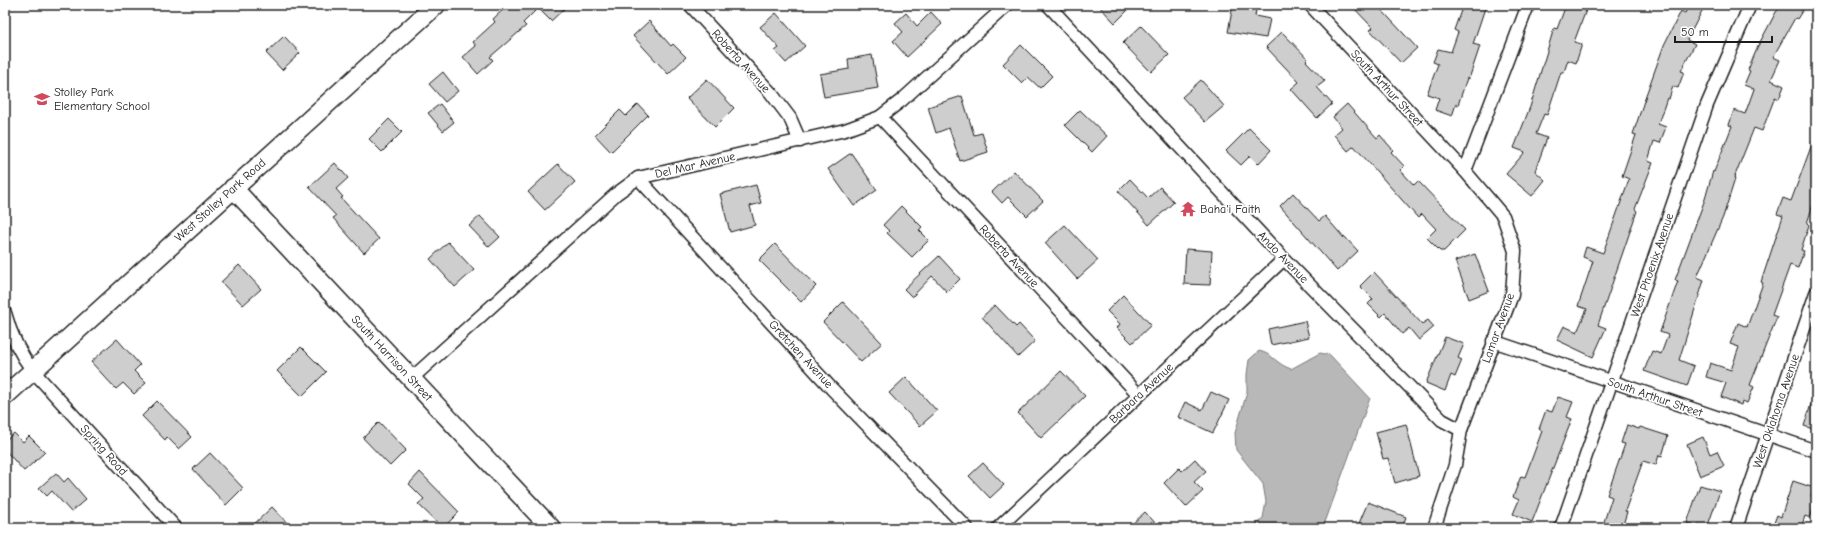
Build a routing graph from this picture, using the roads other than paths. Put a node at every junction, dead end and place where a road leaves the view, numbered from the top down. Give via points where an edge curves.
1 (436, 5) edge
2 (690, 5) edge
3 (1007, 5) edge
4 (1048, 5) edge
5 (1310, 5) edge
6 (1528, 5) edge
7 (1750, 5) edge
8 (880, 117) junction
9 (800, 141) junction
10 (1465, 171) junction
11 (638, 178) junction
12 (233, 188) junction
13 (1284, 259) junction
14 (1816, 293) edge
15 (5, 314) edge
16 (1493, 341) junction
17 (33, 371) junction
18 (411, 379) junction
19 (1612, 382) junction
20 (1139, 395) junction
21 (5, 396) edge
22 (1461, 430) junction
23 (1768, 435) junction
24 (1816, 452) edge
25 (176, 528) edge
26 (551, 528) edge
27 (967, 528) edge
28 (998, 528) edge
29 (1434, 528) edge
30 (1561, 528) edge
31 (1736, 528) edge

1 - 12 main road, West Stolley Park Road
2 - 9 street, Roberta Avenue via 771,93 790,118
3 - 8 street, Del Mar Avenue
4 - 13 street, Ando Avenue
5 - 10 street, South Arthur Street
6 - 10 street
7 - 19 street, West Phoenix Avenue via 1707,105
8 - 9 street, Del Mar Avenue via 845,130
8 - 20 street, Roberta Avenue
9 - 11 street, Del Mar Avenue
10 - 16 street, Lamar Avenue via 1503,216 1515,251 1512,296
11 - 18 street, Del Mar Avenue via 616,194
11 - 27 street, Gretchen Avenue via 832,389
12 - 17 main road, West Stolley Park Road
12 - 18 main road, South Harrison Street
13 - 20 street, Barbara Avenue
13 - 22 street, Ando Avenue via 1442,420
14 - 23 street, West Oklahoma Avenue
15 - 17 street, Spring Road via 10,334
16 - 19 street, South Arthur Street
16 - 22 street, Lamar Avenue
17 - 21 main road, West Stolley Park Road
17 - 25 street, Spring Road
18 - 26 main road, South Harrison Street
19 - 23 street, South Arthur Street
19 - 30 street, West Phoenix Avenue
20 - 28 street, Barbara Avenue
22 - 29 street, Lamar Avenue via 1455,465
23 - 24 street, South Arthur Street
23 - 31 street, West Oklahoma Avenue

